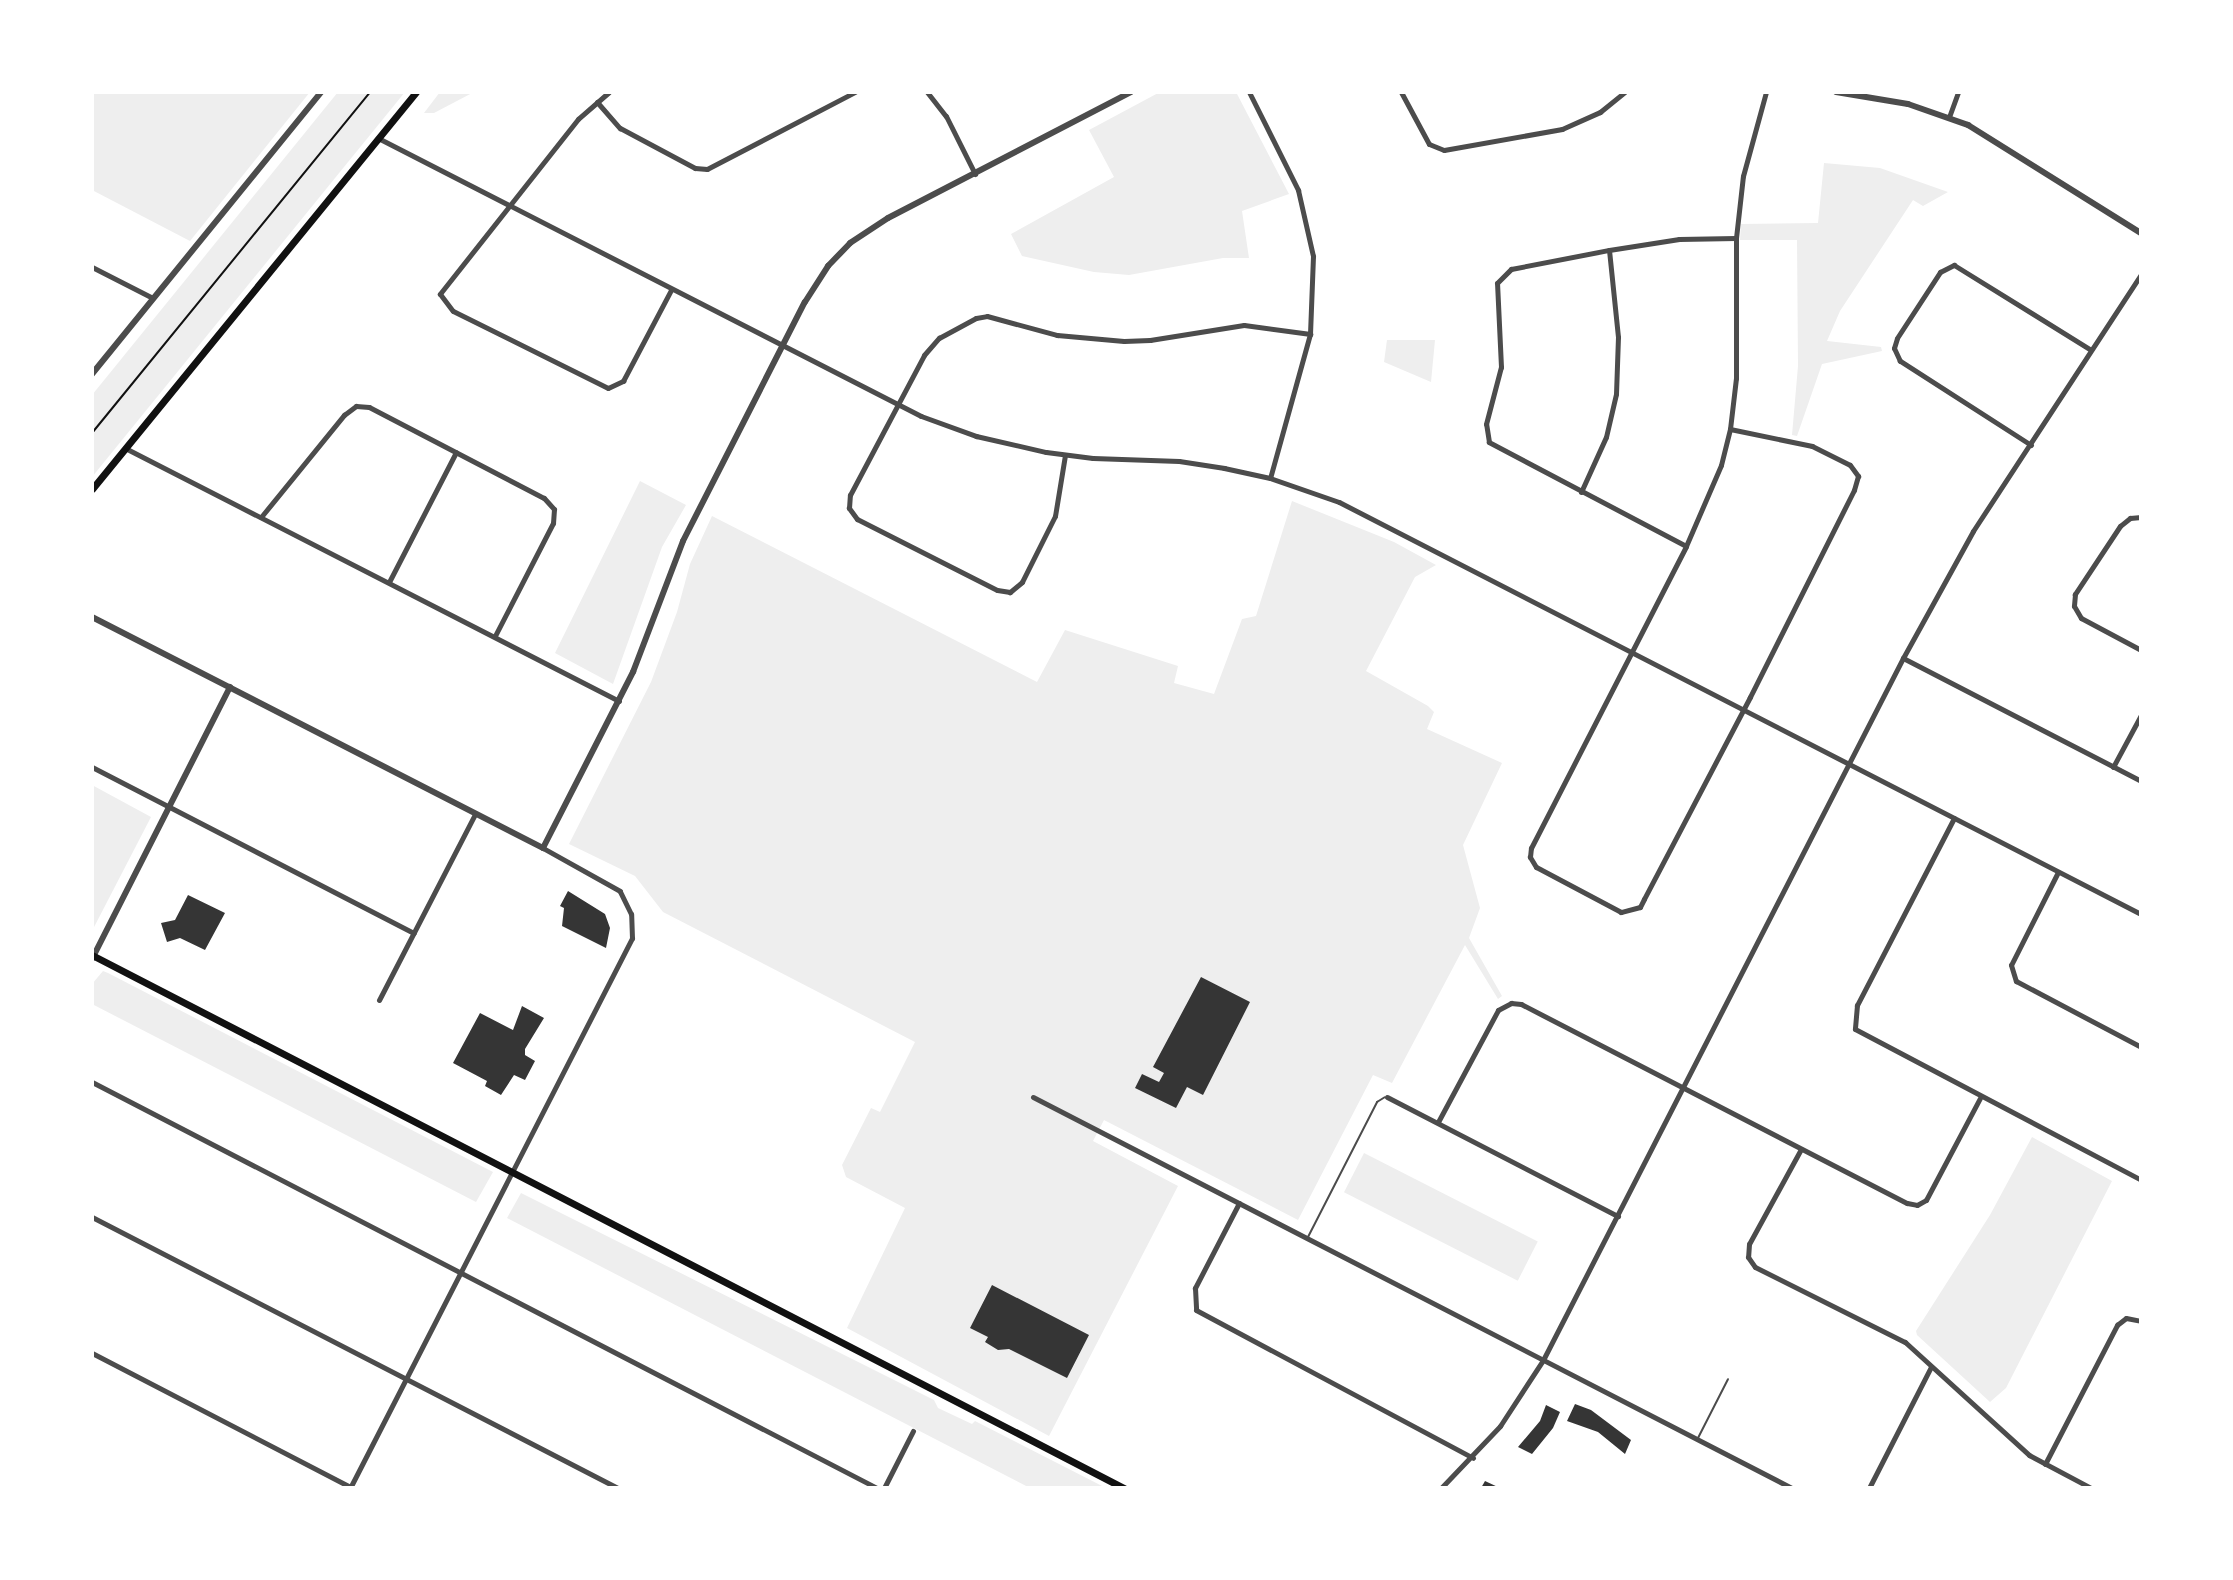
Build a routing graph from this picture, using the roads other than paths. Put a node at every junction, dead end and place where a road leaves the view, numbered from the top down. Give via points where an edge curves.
1 (321, 92) edge
2 (416, 92) edge
3 (609, 92) edge
4 (855, 92) edge
5 (927, 92) edge
6 (1131, 92) edge
7 (1249, 92) edge
8 (1401, 92) edge
9 (1625, 92) edge
10 (1766, 92) edge
11 (1836, 92) edge
12 (1958, 92) edge
13 (597, 102) junction
14 (1949, 117) junction
15 (378, 138) junction
16 (975, 174) junction
17 (509, 206) junction
18 (2141, 233) edge
19 (1736, 238) junction
20 (1609, 250) junction
21 (92, 267) edge
22 (2141, 274) edge
23 (671, 290) junction
24 (151, 297) junction
25 (1310, 334) junction
26 (784, 348) junction
27 (2091, 350) junction
28 (92, 374) edge
29 (897, 405) junction
30 (1730, 429) junction
31 (2031, 445) junction
32 (125, 448) junction
33 (456, 452) junction
34 (1065, 455) junction
35 (1270, 478) junction
36 (92, 489) edge
37 (1581, 492) junction
38 (261, 517) junction
39 (2141, 517) edge
40 (1686, 546) junction
41 (389, 582) junction
42 (92, 617) edge
43 (495, 636) junction
44 (1631, 650) junction
45 (2141, 650) edge
46 (1903, 658) junction
47 (230, 687) junction
48 (619, 701) junction
49 (1745, 708) junction
50 (2141, 715) edge
51 (1848, 763) junction
52 (92, 767) edge
53 (2113, 767) junction
54 (2141, 781) edge
55 (169, 806) junction
56 (475, 814) junction
57 (1954, 818) junction
58 (543, 848) junction
59 (2058, 872) junction
60 (2141, 914) edge
61 (414, 933) junction
62 (92, 957) edge
63 (379, 1000) dead end
64 (2141, 1047) edge
65 (92, 1082) edge
66 (1683, 1088) junction
67 (1033, 1097) dead end
68 (1387, 1097) joint
69 (1980, 1098) junction
70 (1438, 1122) junction
71 (1801, 1149) junction
72 (511, 1172) junction
73 (2141, 1180) edge
74 (1239, 1203) junction
75 (1618, 1216) junction
76 (92, 1217) edge
77 (1307, 1237) junction
78 (461, 1273) junction
79 (2141, 1321) edge
80 (92, 1353) edge
81 (1543, 1360) junction
82 (1931, 1367) junction
83 (406, 1379) junction
84 (1728, 1379) dead end
85 (913, 1431) dead end
86 (1698, 1439) junction
87 (1473, 1458) junction
88 (2045, 1464) junction
89 (350, 1487) edge
90 (618, 1488) edge
91 (877, 1488) edge
92 (884, 1488) edge
93 (1124, 1488) edge
94 (1441, 1488) edge
95 (1792, 1488) edge
96 (1869, 1488) edge
97 (2091, 1488) edge

1 - 24 street
2 - 15 main road
3 - 13 street
4 - 13 street via 707,169 695,168 620,128
5 - 16 street via 946,116
6 - 16 street
7 - 25 street via 1294,179 1308,222 1314,287
8 - 9 street via 1429,144 1444,150 1562,129 1600,112
10 - 19 street via 1743,176
11 - 14 street via 1898,101
12 - 14 street
13 - 17 street
14 - 18 street via 1996,140
15 - 17 street
15 - 32 main road
16 - 26 street via 850,243 816,284
17 - 23 street
17 - 23 street via 440,294 453,311 612,388 623,381
19 - 20 street via 1679,239
19 - 30 street via 1736,378
20 - 37 street via 1618,337 1616,394 1606,437
20 - 37 street via 1511,269 1497,283 1501,367 1486,437 1494,447
21 - 24 street
22 - 27 street
23 - 26 street
24 - 28 street
25 - 29 street via 1244,325 1150,340 1091,339 982,315 930,346
25 - 35 street
26 - 29 street
26 - 48 street via 683,541
27 - 31 street
27 - 31 street via 1954,265 1940,272 1897,338 1894,348 1900,361
29 - 34 street via 976,436
29 - 34 street via 850,495 852,514 1003,592 1022,582 1055,516
30 - 40 street via 1715,483
30 - 49 street via 1812,446 1850,465 1858,476
31 - 46 street via 1973,531
32 - 36 main road
32 - 38 street
33 - 38 street via 369,407 356,406
33 - 41 street
33 - 43 street via 544,498 554,509 553,523
34 - 35 street via 1179,461
35 - 44 street via 1361,512
37 - 40 street
38 - 41 street
39 - 45 street via 2120,526 2075,594 2074,606 2081,618
40 - 44 street
41 - 43 street
42 - 47 street
43 - 48 street
44 - 49 street
44 - 49 street via 1534,839 1530,857 1536,867 1621,912 1640,907
46 - 51 street
46 - 53 street
47 - 55 street
47 - 56 street
48 - 58 street
49 - 51 street
50 - 53 street
51 - 57 street
51 - 66 street
52 - 55 street
53 - 54 street
55 - 61 street
55 - 62 street
56 - 58 street
56 - 61 street
57 - 59 street
57 - 69 street via 1853,1020 1861,1036
58 - 72 street via 606,881 624,898 632,938
59 - 60 street
59 - 64 street via 2011,965 2016,981
61 - 63 street
62 - 72 main road
65 - 78 street
66 - 70 street via 1511,1003 1498,1010
66 - 71 street
66 - 75 street
67 - 74 street
68 - 70 street
68 - 77 lane via 1377,1102
69 - 71 street via 1926,1200 1917,1205
69 - 73 street
70 - 75 street
71 - 82 street via 1749,1244 1748,1257 1755,1267 1905,1342
72 - 78 street
72 - 93 main road
74 - 77 street
74 - 87 street via 1195,1288 1196,1310
75 - 81 street
76 - 83 street
77 - 81 street
78 - 83 street
78 - 91 street
79 - 88 street via 2119,1322
80 - 89 street
81 - 86 street
81 - 87 street
82 - 88 street
82 - 96 street
83 - 89 street
83 - 90 street
84 - 86 lane
85 - 92 street
86 - 95 street
87 - 94 street
88 - 97 street

